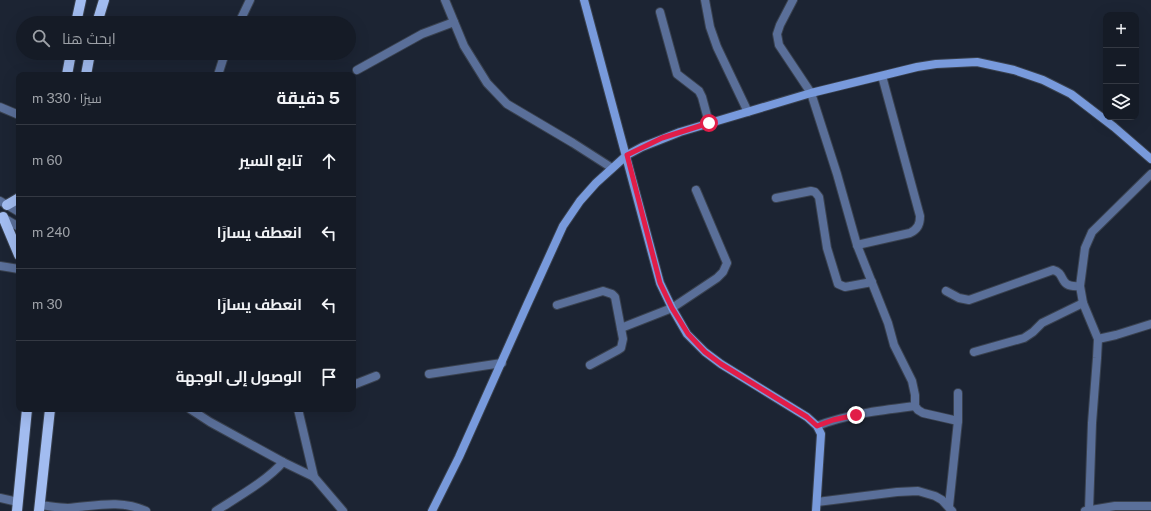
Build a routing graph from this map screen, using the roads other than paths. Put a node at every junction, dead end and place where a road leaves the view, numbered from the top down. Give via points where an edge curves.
1 (81, 0) edge
2 (104, 0) edge
3 (250, 0) edge
4 (445, 0) edge
5 (584, 0) edge
6 (705, 0) edge
7 (793, 0) edge
8 (660, 12) dead end
9 (78, 16) edge
10 (99, 16) edge
11 (242, 16) edge
12 (454, 22) junction
13 (70, 60) edge
14 (89, 60) edge
15 (223, 60) edge
16 (357, 70) dead end
17 (68, 72) edge
18 (87, 72) edge
19 (219, 72) edge
20 (882, 76) junction
21 (811, 93) junction
22 (0, 107) edge
23 (748, 112) junction
24 (16, 114) edge
25 (709, 123) junction
26 (627, 155) junction
27 (1151, 159) edge
28 (612, 168) junction
29 (1151, 174) edge
30 (696, 190) dead end
31 (776, 198) dead end
32 (16, 199) edge
33 (4, 203) edge
34 (16, 210) edge
35 (2, 216) edge
36 (16, 225) edge
37 (857, 245) junction
38 (16, 248) edge
39 (0, 266) edge
40 (16, 269) edge
41 (872, 282) junction
42 (1080, 286) junction
43 (946, 291) dead end
44 (1083, 303) junction
45 (557, 305) dead end
46 (672, 308) junction
47 (1151, 324) edge
48 (621, 328) junction
49 (1098, 338) junction
50 (974, 352) dead end
51 (502, 363) junction
52 (590, 365) dead end
53 (429, 374) dead end
54 (376, 376) dead end
55 (356, 384) edge
56 (958, 393) dead end
57 (915, 406) junction
58 (27, 412) edge
59 (50, 412) edge
60 (195, 412) edge
61 (299, 412) edge
62 (958, 421) junction
63 (817, 426) junction
64 (283, 462) junction
65 (314, 477) junction
66 (0, 498) edge
67 (817, 502) junction
68 (18, 506) edge
69 (1151, 506) edge
70 (39, 508) edge
71 (951, 509) edge
72 (1087, 510) edge
73 (146, 511) edge
74 (216, 511) edge
75 (343, 511) edge
76 (432, 511) edge
77 (816, 511) edge

1 - 9 main road
2 - 10 main road
3 - 11 street
4 - 12 street
5 - 26 street
6 - 23 street via 716,48
7 - 21 street via 777,34 779,45
8 - 25 street via 677,74 702,97
12 - 16 street via 422,34
12 - 28 street via 464,46 487,83 507,104
13 - 17 main road
14 - 18 main road
15 - 19 street
20 - 21 street
20 - 27 street via 936,64 970,62 1014,70 1043,80 1071,94
20 - 37 street via 920,224 910,233
21 - 23 street
21 - 37 street
22 - 24 street
23 - 25 street
25 - 26 street via 662,138
26 - 28 street
26 - 46 street via 660,283
28 - 51 street via 580,201 563,226
29 - 42 street via 1092,232 1085,248
30 - 46 street via 727,263 717,278
31 - 41 street via 811,191 818,194 827,248 838,284 845,287
32 - 33 main road
33 - 34 street
35 - 36 street
35 - 38 main road
37 - 41 street
39 - 40 street
41 - 57 street via 894,345 912,381
42 - 43 street via 1067,285 1056,270 1053,270 969,300
42 - 44 street
44 - 49 street
44 - 50 street via 1042,323 1024,338
45 - 48 street via 603,291 608,292 614,297
46 - 48 street
46 - 63 street via 688,334 705,352
47 - 49 street
48 - 52 street via 621,348
49 - 72 street
51 - 53 street
51 - 76 street
54 - 55 street
56 - 62 street
57 - 62 street via 923,413
57 - 63 street via 845,417
58 - 68 main road
59 - 70 main road
60 - 64 street
61 - 65 street
62 - 71 street
63 - 67 street via 820,448
64 - 65 street
64 - 74 street via 258,483
65 - 75 street
66 - 68 street
67 - 71 street via 918,491 935,496
67 - 77 street
69 - 72 street via 1115,506
70 - 73 street via 122,504

